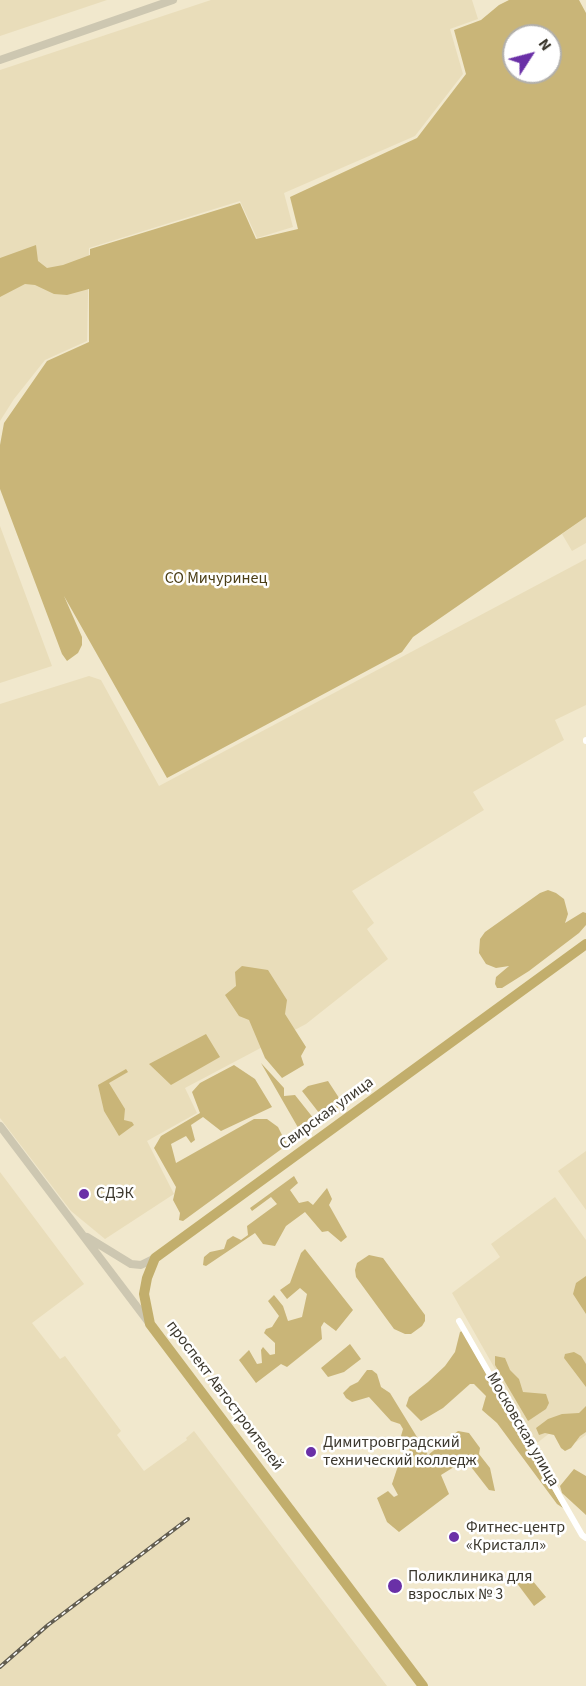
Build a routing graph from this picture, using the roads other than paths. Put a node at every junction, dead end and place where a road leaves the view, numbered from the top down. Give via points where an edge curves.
1 (173, 0) edge
2 (0, 60) edge
3 (586, 944) edge
4 (0, 1126) edge
5 (81, 1233) junction
6 (155, 1258) junction
7 (459, 1321) dead end
8 (150, 1324) junction
9 (586, 1538) edge
10 (423, 1686) edge

1 - 2 main road
3 - 6 highway, Свирская улица
4 - 5 main road, проспект Автостроителей
5 - 6 main road, Свирская улица via 131,1264 141,1265
5 - 8 main road, проспект Автостроителей
6 - 8 highway via 144,1294
7 - 9 street, Московская улица
8 - 10 highway, проспект Автостроителей

